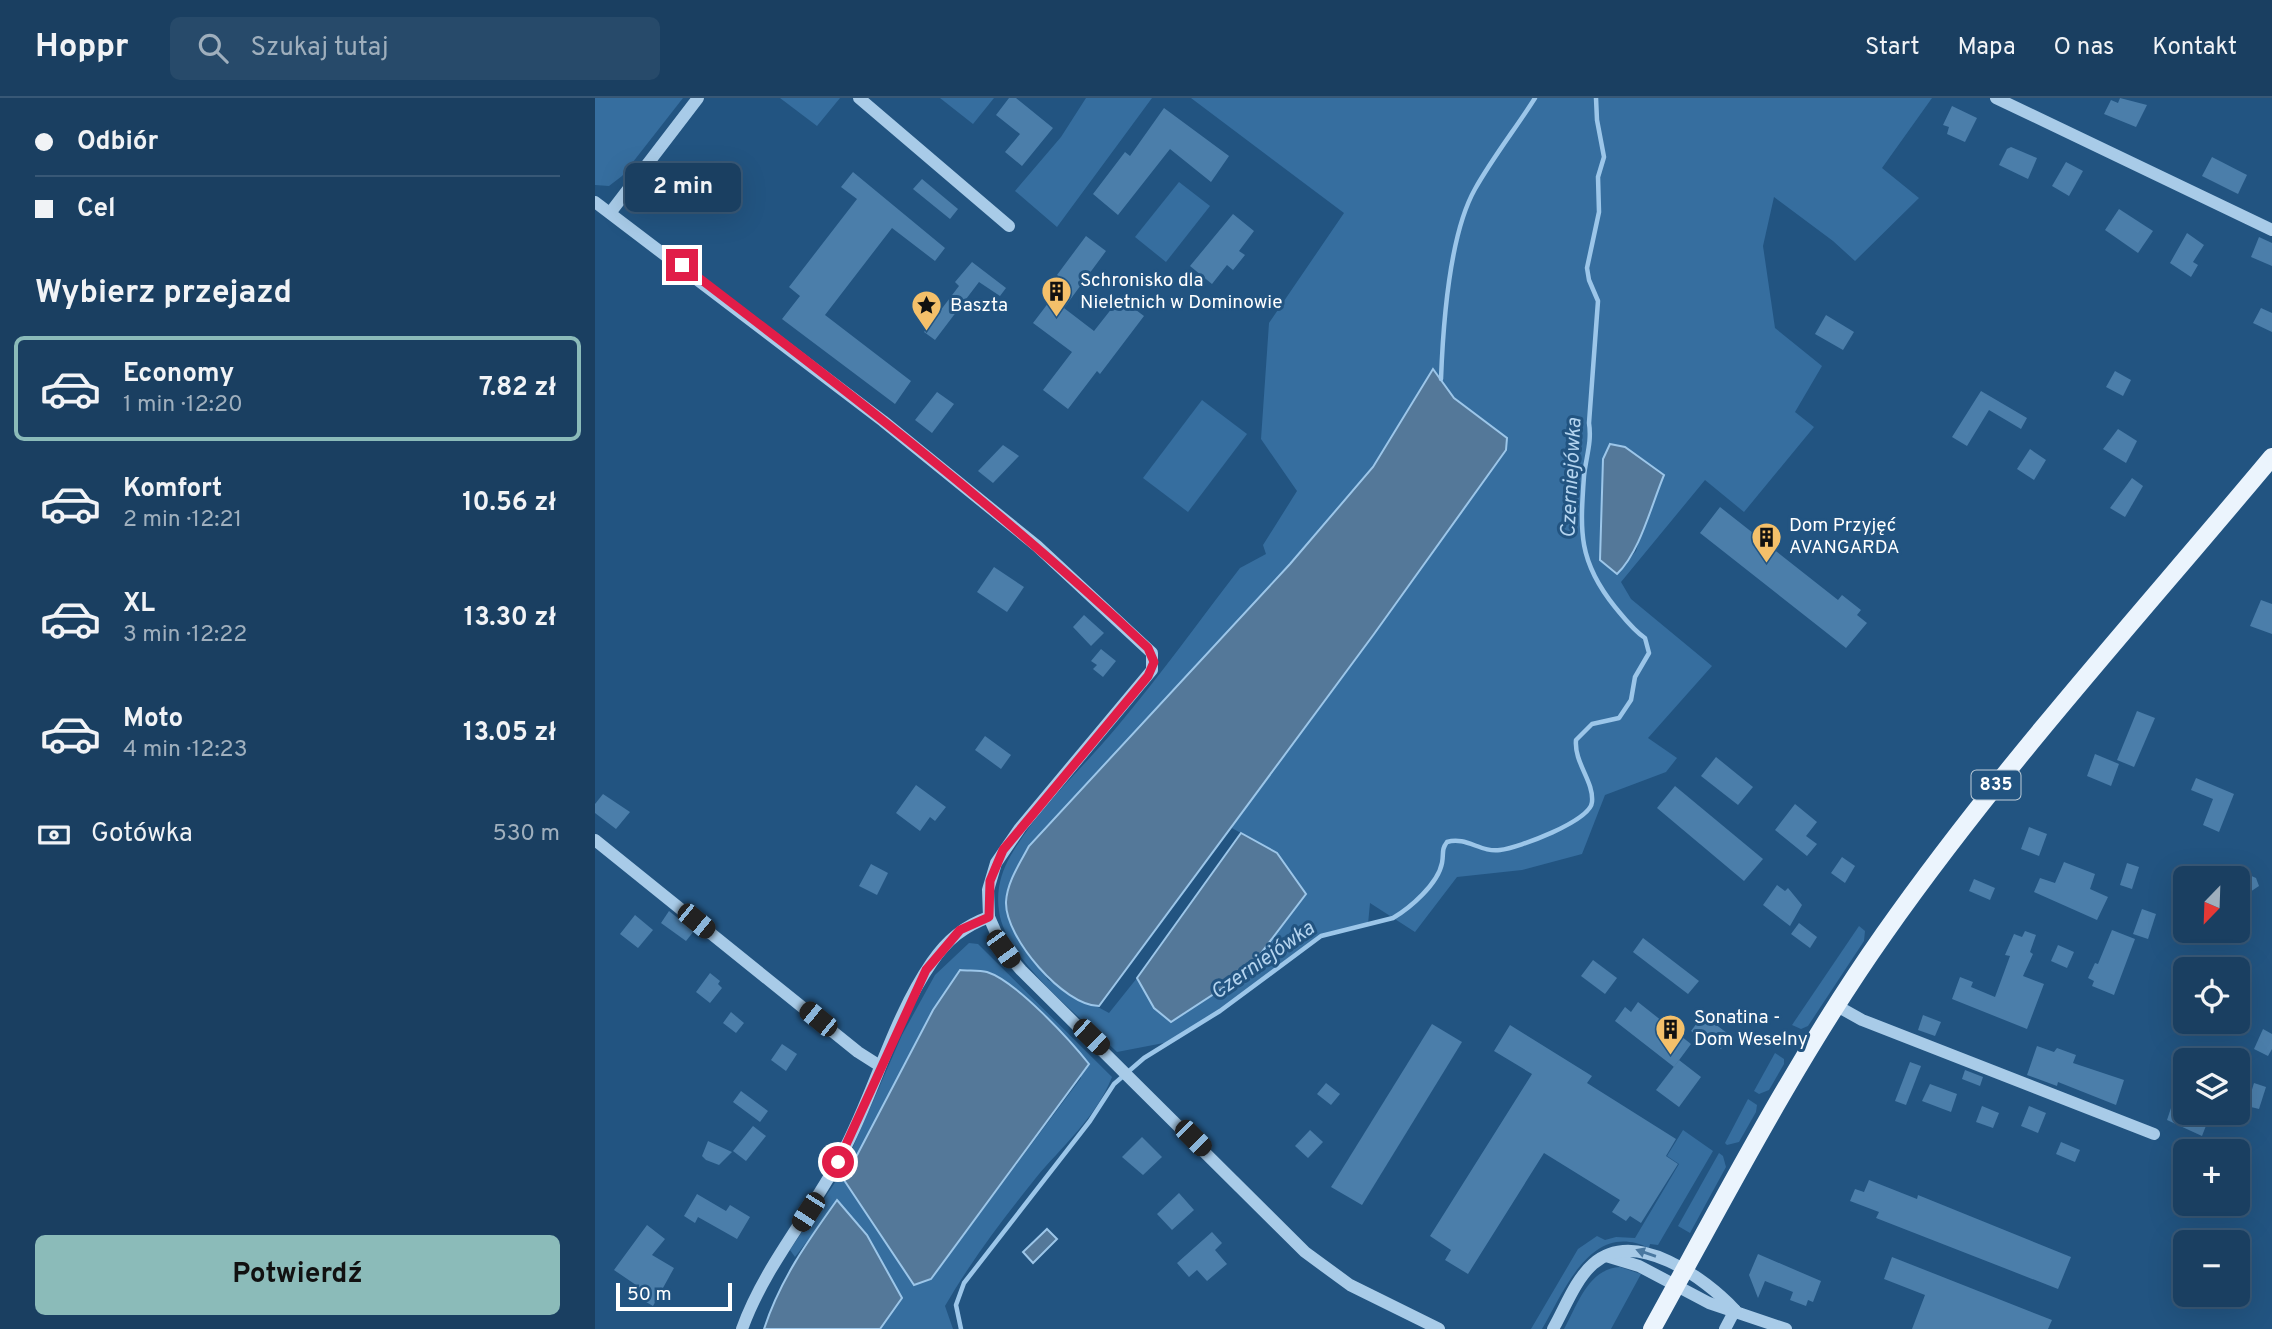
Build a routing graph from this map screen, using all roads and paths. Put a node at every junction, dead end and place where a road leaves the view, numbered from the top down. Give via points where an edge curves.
1 (698, 98) edge
2 (859, 98) edge
3 (1996, 98) edge
4 (595, 202) edge
5 (610, 213) junction
6 (1009, 226) dead end
7 (2272, 230) edge
8 (2272, 457) edge
9 (595, 839) edge
10 (989, 917) junction
11 (1837, 1006) junction
12 (880, 1066) junction
13 (2154, 1134) dead end
14 (1680, 1279) junction
15 (1735, 1310) junction
16 (742, 1329) edge
17 (1439, 1329) edge
18 (1553, 1329) edge
19 (1652, 1329) edge
20 (1725, 1329) edge
21 (1786, 1329) edge

1 - 5 street
2 - 6 street
3 - 7 street
4 - 5 street
5 - 10 street via 817,368 1007,521 1152,653 1152,670 1003,850 990,881
8 - 11 main road, 835 via 1989,794 1916,889
9 - 12 street
10 - 12 street via 960,930 933,960
10 - 17 street via 1012,960 1305,1252 1350,1284
11 - 13 street via 1862,1020
11 - 14 main road, 835 via 1795,1072
12 - 16 street via 845,1149 774,1265
14 - 15 street via 1709,1303
14 - 18 street via 1606,1256 1583,1275
14 - 19 main road, 835
15 - 20 street
15 - 21 street

